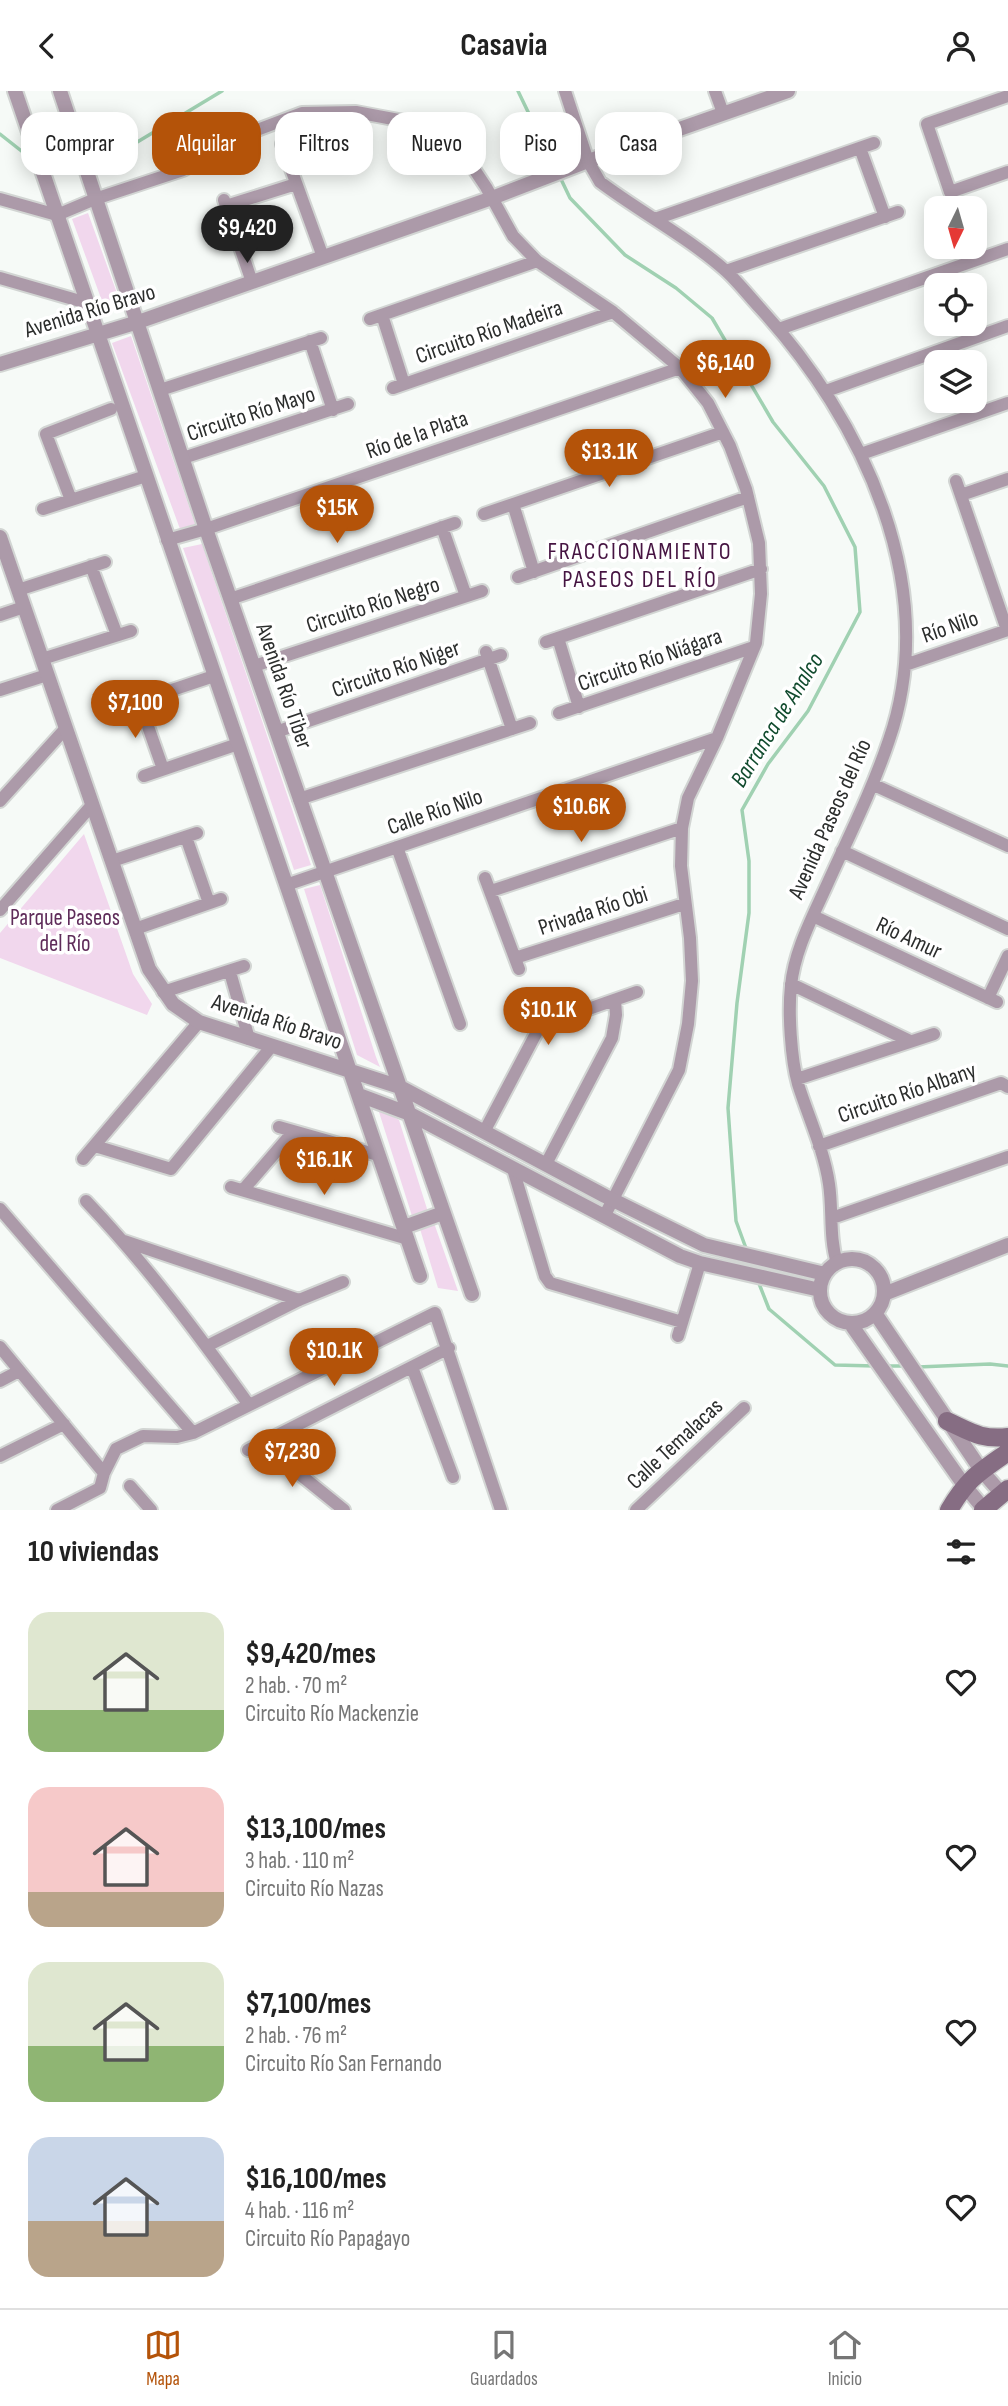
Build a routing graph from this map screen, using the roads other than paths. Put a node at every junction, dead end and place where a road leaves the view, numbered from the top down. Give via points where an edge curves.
1 (15, 91) edge
2 (60, 91) edge
3 (565, 91) edge
4 (715, 91) edge
5 (788, 91) edge
6 (1008, 96) edge
7 (723, 113) junction
8 (874, 142) dead end
9 (860, 148) junction
10 (582, 163) junction
11 (1008, 172) edge
12 (293, 175) edge
13 (296, 184) junction
14 (93, 193) junction
15 (498, 196) junction
16 (0, 199) edge
17 (898, 212) dead end
18 (57, 215) junction
19 (884, 217) junction
20 (654, 219) junction
21 (1008, 249) edge
22 (323, 257) junction
23 (537, 261) junction
24 (726, 271) junction
25 (0, 278) edge
26 (252, 282) junction
27 (87, 303) junction
28 (612, 312) junction
29 (138, 322) junction
30 (1008, 326) edge
31 (779, 329) junction
32 (97, 333) junction
33 (0, 353) edge
34 (16, 358) junction
35 (0, 364) edge
36 (680, 368) junction
37 (160, 390) junction
38 (826, 391) junction
39 (1008, 403) edge
40 (348, 404) dead end
41 (111, 409) dead end
42 (333, 409) junction
43 (723, 432) junction
44 (861, 454) junction
45 (183, 458) junction
46 (146, 475) junction
47 (1008, 479) edge
48 (956, 481) dead end
49 (961, 495) junction
50 (748, 497) junction
51 (71, 500) junction
52 (513, 504) junction
53 (43, 509) dead end
54 (484, 514) dead end
55 (206, 529) junction
56 (0, 539) edge
57 (167, 540) junction
58 (105, 562) dead end
59 (91, 566) junction
60 (761, 569) junction
61 (534, 572) junction
62 (518, 577) dead end
63 (19, 590) junction
64 (482, 591) dead end
65 (466, 596) junction
66 (230, 599) junction
67 (24, 607) junction
68 (0, 615) edge
69 (1008, 630) edge
70 (131, 631) dead end
71 (117, 635) junction
72 (754, 647) junction
73 (42, 659) junction
74 (905, 665) junction
75 (254, 666) junction
76 (47, 675) junction
77 (214, 676) junction
78 (0, 690) edge
79 (139, 701) junction
80 (121, 707) dead end
81 (579, 707) junction
82 (559, 713) dead end
83 (530, 723) dead end
84 (66, 728) junction
85 (512, 729) junction
86 (276, 732) junction
87 (717, 737) junction
88 (237, 744) junction
89 (163, 769) junction
90 (144, 776) dead end
91 (874, 785) junction
92 (299, 799) junction
93 (0, 801) edge
94 (92, 805) junction
95 (682, 828) junction
96 (1008, 846) edge
97 (397, 847) junction
98 (842, 851) junction
99 (112, 861) junction
100 (325, 872) junction
101 (485, 878) dead end
102 (286, 885) junction
103 (491, 891) junction
104 (684, 904) junction
105 (0, 910) edge
106 (813, 916) junction
107 (135, 929) junction
108 (1008, 929) edge
109 (1008, 956) edge
110 (244, 966) dead end
111 (230, 972) junction
112 (791, 984) junction
113 (163, 992) junction
114 (637, 992) dead end
115 (615, 999) junction
116 (199, 1022) junction
117 (460, 1024) dead end
118 (934, 1034) dead end
119 (250, 1039) junction
120 (910, 1041) junction
121 (271, 1047) junction
122 (351, 1070) junction
123 (797, 1079) junction
124 (400, 1087) junction
125 (1008, 1087) edge
126 (359, 1095) junction
127 (410, 1114) junction
128 (279, 1127) dead end
129 (293, 1132) junction
130 (484, 1132) junction
131 (95, 1146) junction
132 (819, 1146) junction
133 (378, 1155) junction
134 (1008, 1157) edge
135 (83, 1159) dead end
136 (546, 1164) junction
137 (513, 1169) junction
138 (613, 1200) junction
139 (86, 1201) dead end
140 (0, 1209) edge
141 (443, 1213) junction
142 (605, 1215) junction
143 (832, 1218) junction
144 (406, 1233) junction
145 (124, 1241) junction
146 (1008, 1245) edge
147 (700, 1263) junction
148 (837, 1263) junction
149 (825, 1274) junction
150 (420, 1276) dead end
151 (343, 1282) dead end
152 (820, 1290) junction
153 (472, 1294) dead end
154 (884, 1294) junction
155 (299, 1300) junction
156 (875, 1313) junction
157 (682, 1322) junction
158 (850, 1323) junction
159 (678, 1336) dead end
160 (207, 1346) junction
161 (0, 1347) edge
162 (449, 1348) junction
163 (412, 1367) junction
164 (19, 1371) junction
165 (0, 1381) edge
166 (249, 1405) junction
167 (744, 1408) dead end
168 (947, 1420) junction
169 (64, 1425) junction
170 (193, 1433) junction
171 (1008, 1437) edge
172 (261, 1443) junction
173 (248, 1450) dead end
174 (1008, 1452) edge
175 (0, 1456) edge
176 (981, 1470) junction
177 (104, 1473) junction
178 (453, 1476) dead end
179 (964, 1485) junction
180 (130, 1486) dead end
181 (1005, 1491) edge
182 (984, 1509) edge
183 (57, 1510) edge
184 (151, 1510) edge
185 (344, 1510) edge
186 (501, 1510) edge
187 (636, 1510) edge
188 (949, 1510) edge

1 - 18 street
2 - 14 street, Avenida Río Tiber
3 - 10 street, Avenida Paseos del Río
4 - 7 street
5 - 7 street, Avenida Río Bravo
6 - 11 street via 927,124 950,192
7 - 10 street, Avenida Río Bravo
8 - 9 street
9 - 19 street
9 - 20 street
10 - 15 street, Avenida Río Bravo
10 - 20 street, Avenida Paseos del Río via 600,182
12 - 13 street
13 - 22 street
13 - 26 street via 225,203
14 - 15 street via 183,170 257,130 302,113 356,112 404,121 436,136 468,160
14 - 18 street
14 - 29 street, Avenida Río Tiber
15 - 22 street, Avenida Río Bravo
15 - 23 street via 513,236
16 - 18 street
17 - 19 street
18 - 27 street
19 - 24 street
20 - 24 street, Avenida Paseos del Río
21 - 31 street
22 - 26 street, Avenida Río Bravo
23 - 28 street
23 - 28 street, Circuito Río Madeira via 376,317 399,386
24 - 31 street, Avenida Paseos del Río
25 - 27 street
26 - 29 street, Avenida Río Bravo
27 - 32 street
28 - 36 street
29 - 32 street, Avenida Río Bravo
29 - 37 street, Avenida Río Tiber
30 - 38 street
31 - 38 street, Avenida Paseos del Río
32 - 34 street, Avenida Río Bravo
32 - 46 street
33 - 34 street
34 - 35 street, Avenida Río Bravo
36 - 43 street via 708,403
36 - 55 street, Río de la Plata
37 - 42 street, Circuito Río Mayo via 316,340
37 - 45 street, Avenida Río Tiber
38 - 44 street, Avenida Paseos del Río
39 - 44 street
40 - 42 street, Circuito Río Mayo
41 - 51 street via 46,434
42 - 45 street, Circuito Río Mayo
43 - 50 street
43 - 52 street
44 - 74 street, Avenida Paseos del Río via 892,538 906,624
45 - 55 street, Avenida Río Tiber
46 - 51 street
46 - 57 street
47 - 49 street
48 - 49 street
49 - 69 street
50 - 60 street via 760,543
50 - 61 street
51 - 53 street
52 - 54 street
52 - 61 street
55 - 57 street, Río de la Plata
55 - 66 street, Avenida Río Tiber
56 - 63 street, Avenida Río Bravo
57 - 77 street
58 - 59 street
59 - 63 street
59 - 71 street
60 - 72 street
60 - 81 street via 552,640
61 - 62 street
63 - 67 street, Avenida Río Bravo
64 - 65 street, Circuito Río Negro
65 - 66 street, Circuito Río Negro via 448,525
65 - 75 street, Circuito Río Negro
66 - 75 street, Avenida Río Tiber
67 - 68 street
67 - 73 street, Avenida Río Bravo
69 - 74 street, Río Nilo
70 - 71 street
71 - 73 street
72 - 81 street, Circuito Río Niágara
72 - 87 street
73 - 76 street, Avenida Río Bravo
74 - 91 street, Avenida Paseos del Río via 895,724
75 - 86 street, Avenida Río Tiber
76 - 78 street
76 - 84 street, Avenida Río Bravo
77 - 79 street
77 - 88 street
79 - 80 street
79 - 89 street
81 - 82 street, Circuito Río Niágara
83 - 85 street
84 - 93 street
84 - 94 street, Avenida Río Bravo
85 - 86 street, Circuito Río Niger via 492,655
85 - 92 street
86 - 92 street, Avenida Río Tiber
87 - 95 street via 688,798
87 - 97 street, Calle Río Nilo
88 - 89 street
88 - 102 street
89 - 90 street
91 - 96 street
91 - 98 street, Avenida Paseos del Río
92 - 100 street, Avenida Río Tiber
94 - 99 street, Avenida Río Bravo
94 - 105 street
95 - 103 street
95 - 104 street
97 - 100 street, Calle Río Nilo
97 - 117 street
98 - 106 street, Avenida Paseos del Río
98 - 108 street
99 - 107 street, Avenida Río Bravo
99 - 107 street via 192,835 215,901
100 - 102 street, Calle Río Nilo
100 - 124 street, Avenida Río Tiber
101 - 103 street, Privada Río Obi
102 - 122 street
103 - 104 street, Privada Río Obi via 517,964
104 - 138 street via 692,981 679,1070
106 - 109 street, Río Amur via 992,1000
106 - 112 street, Avenida Paseos del Río
107 - 113 street, Avenida Río Bravo
110 - 111 street
111 - 113 street
111 - 119 street
112 - 120 street
112 - 123 street, Avenida Paseos del Río
113 - 116 street, Avenida Río Bravo
114 - 115 street
115 - 130 street via 540,1026
115 - 136 street via 612,1038
116 - 119 street, Avenida Río Bravo
116 - 131 street
118 - 120 street
119 - 121 street, Avenida Río Bravo
120 - 123 street
121 - 122 street, Avenida Río Bravo
121 - 131 street via 171,1169
122 - 124 street, Avenida Río Bravo
122 - 126 street
123 - 132 street, Avenida Paseos del Río
124 - 127 street, Avenida Río Tiber
124 - 130 street, Avenida Río Bravo
125 - 132 street, Circuito Río Albany via 1000,1083
126 - 127 street
126 - 133 street
127 - 137 street
127 - 141 street, Avenida Río Tiber
128 - 129 street
129 - 133 street
129 - 144 street via 237,1188
130 - 136 street, Avenida Río Bravo
131 - 135 street
132 - 143 street, Avenida Paseos del Río
133 - 144 street
134 - 143 street
136 - 138 street, Avenida Río Bravo
137 - 142 street
137 - 157 street via 550,1283
138 - 142 street
138 - 149 street, Avenida Río Bravo via 704,1245
139 - 145 street
140 - 170 street
141 - 144 street
141 - 153 street, Avenida Río Tiber
142 - 147 street
143 - 148 street, Avenida Paseos del Río via 831,1243
144 - 150 street
145 - 155 street
145 - 160 street
146 - 154 street
147 - 152 street
147 - 157 street
148 - 149 street
148 - 154 street via 863,1261 882,1280
149 - 152 street
151 - 155 street
152 - 158 street via 828,1312
154 - 156 street
155 - 160 street
156 - 158 street
156 - 168 street
157 - 159 street
158 - 179 street
160 - 166 street
161 - 164 street
162 - 163 street
162 - 166 street via 435,1313
162 - 186 street
163 - 172 street
163 - 178 street
164 - 165 street
164 - 169 street
166 - 170 street
167 - 187 street, Calle Temalacas
168 - 171 main road via 990,1439
168 - 176 street
169 - 175 street
169 - 177 street
170 - 177 street via 144,1436 117,1449
172 - 173 street
172 - 185 street
174 - 176 main road
176 - 179 main road
176 - 181 street
177 - 183 street via 100,1488
179 - 182 street
179 - 188 main road
180 - 184 street
181 - 182 main road

